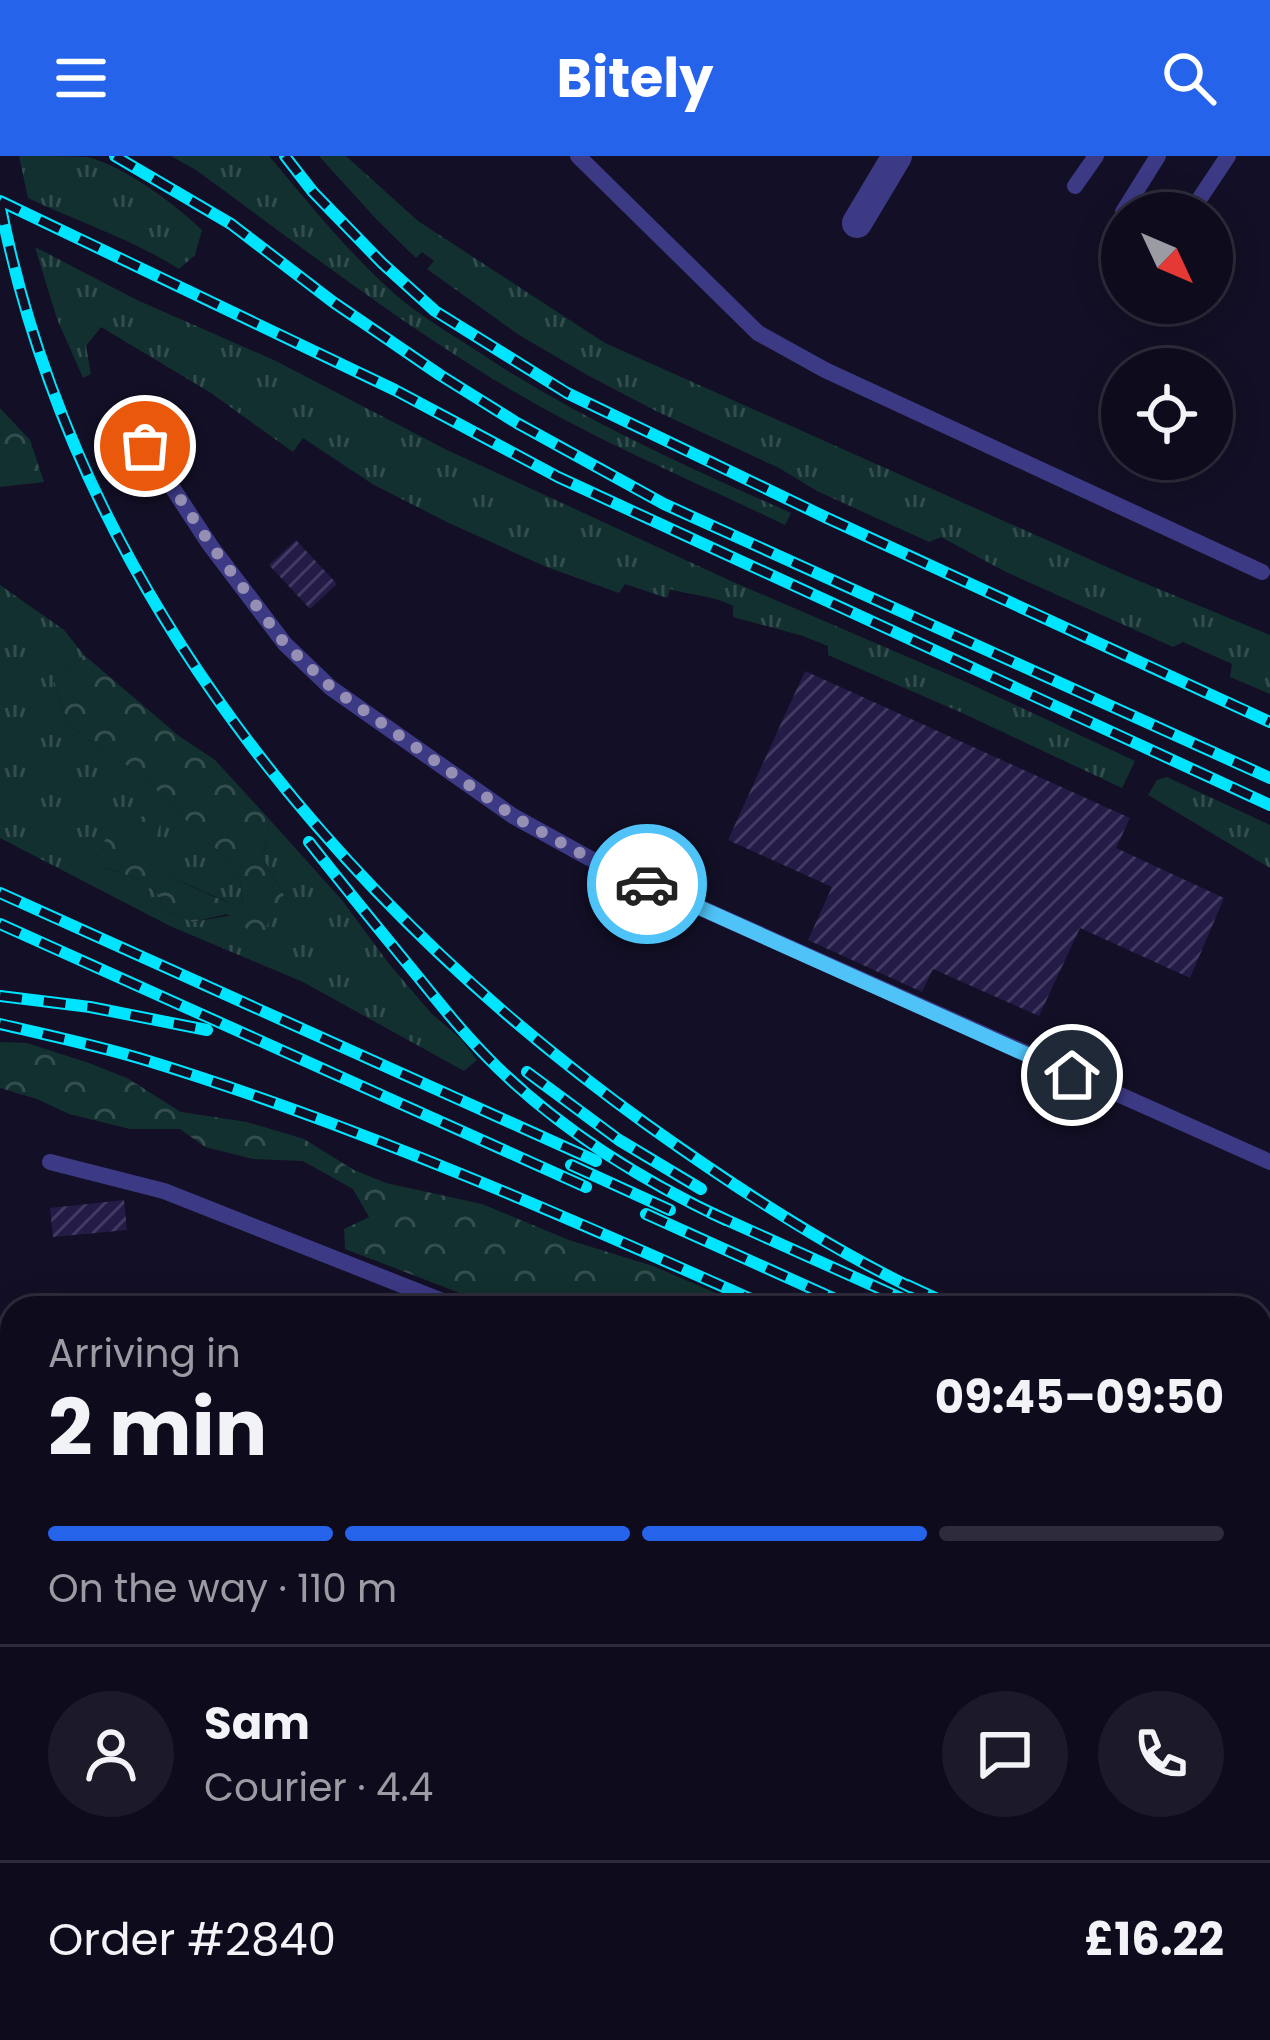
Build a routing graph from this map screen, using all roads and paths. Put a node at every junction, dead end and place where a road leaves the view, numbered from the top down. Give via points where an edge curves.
1 (578, 156) edge
2 (896, 156) edge
3 (1096, 156) edge
4 (1158, 156) edge
5 (1228, 156) edge
6 (1076, 186) dead end
7 (1136, 192) edge
8 (1204, 192) edge
9 (857, 223) dead end
10 (145, 446) dead end
11 (1262, 572) dead end
12 (50, 1162) dead end
13 (1270, 1162) edge
14 (430, 1296) edge

1 - 11 lane via 758,333
2 - 9 street
3 - 6 lane
4 - 7 lane
5 - 8 lane
10 - 13 lane via 285,644 332,688 513,816 589,858
12 - 14 lane via 164,1191

